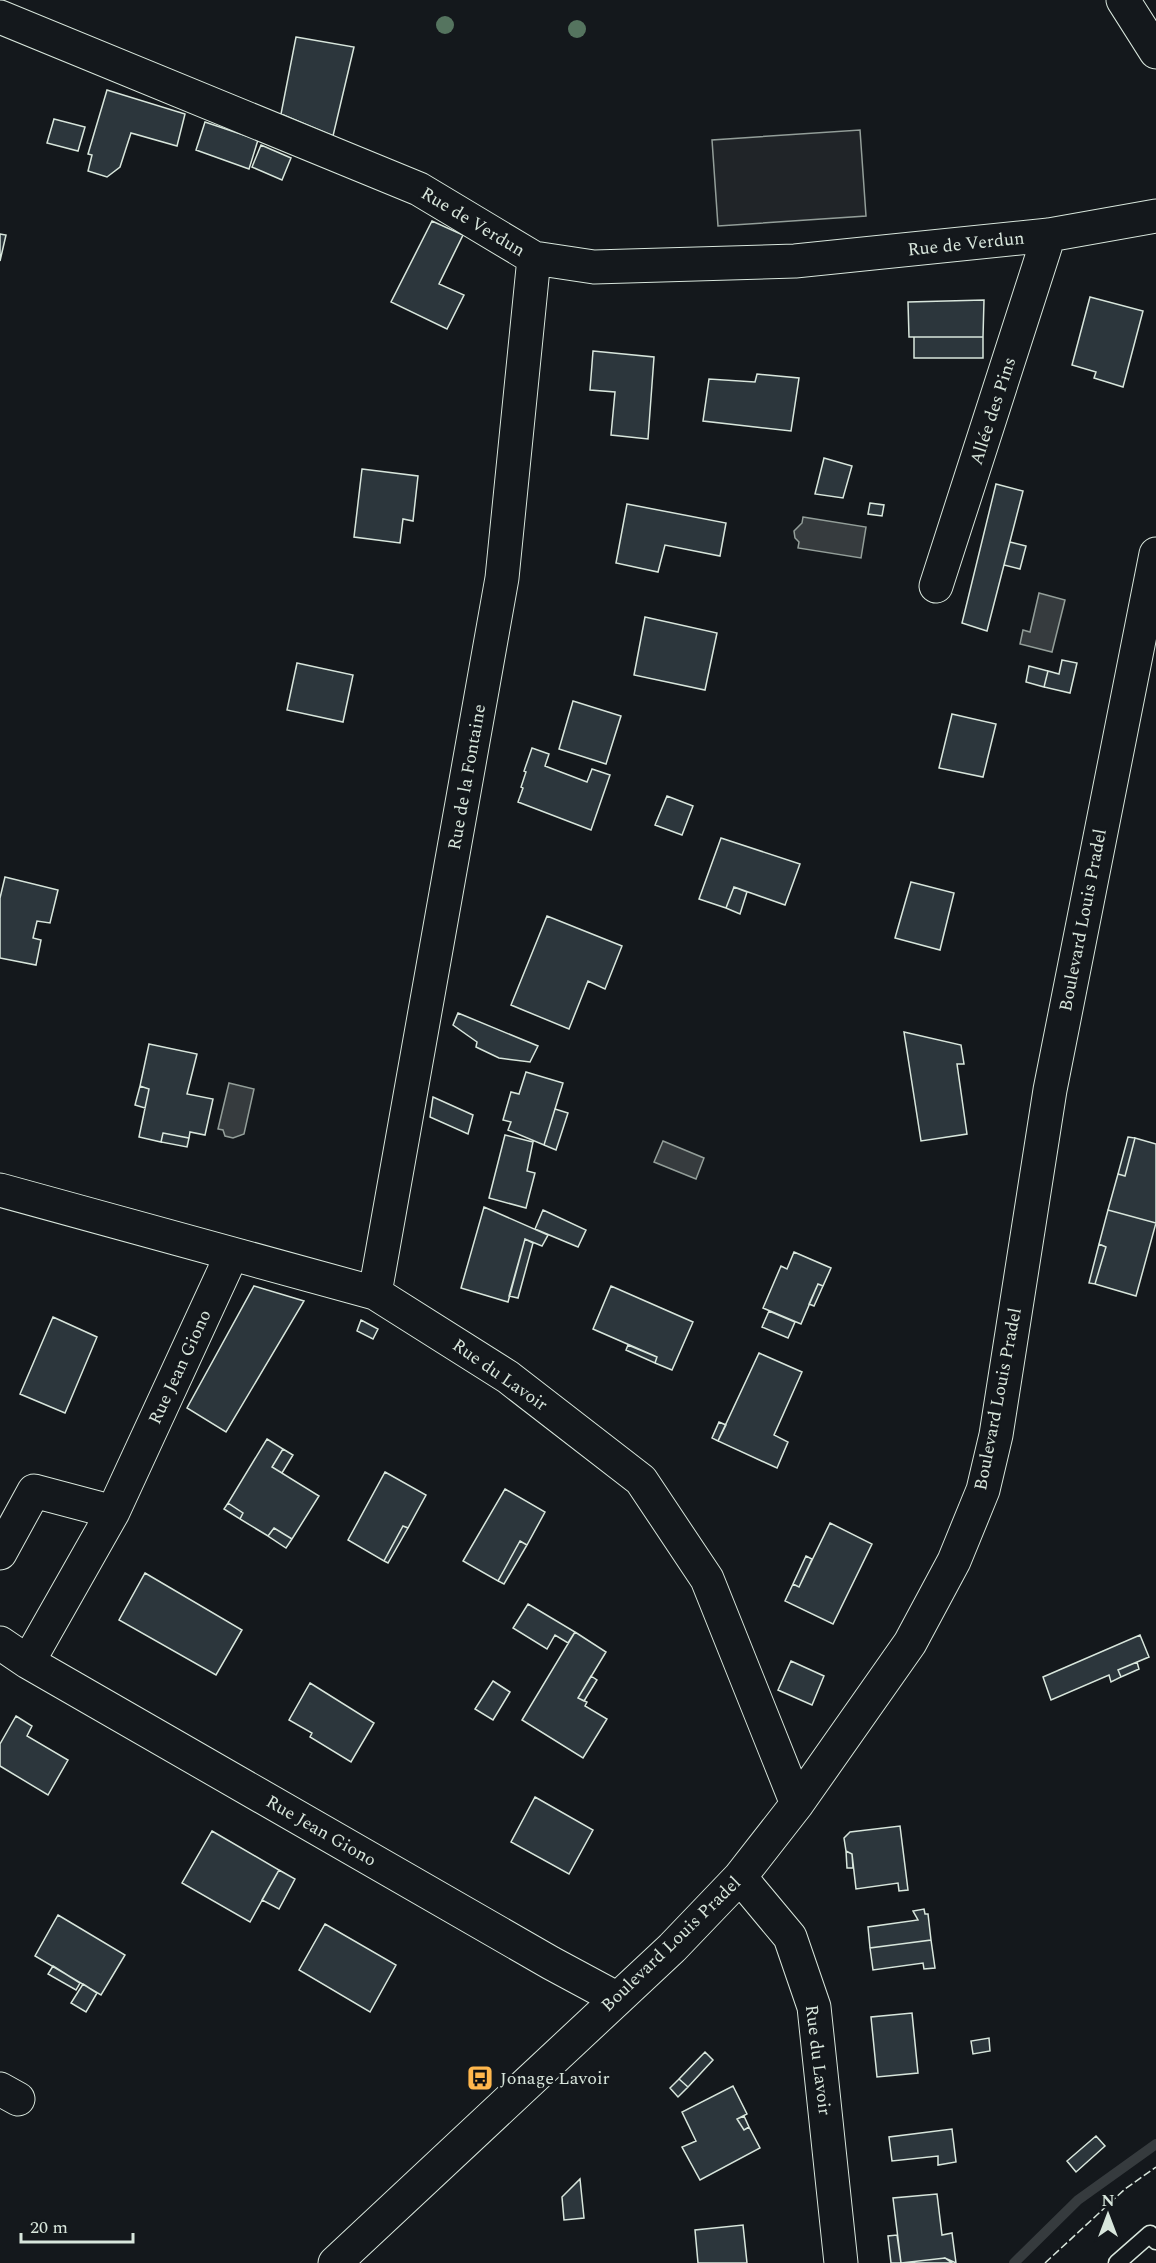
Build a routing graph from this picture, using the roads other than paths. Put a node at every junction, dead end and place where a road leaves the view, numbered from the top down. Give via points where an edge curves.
1 (1123, 0) edge
2 (0, 17) edge
3 (1156, 52) edge
4 (1156, 216) edge
5 (1049, 235) junction
6 (534, 258) junction
7 (1156, 555) edge
8 (936, 586) dead end
9 (0, 1190) edge
10 (232, 1254) junction
11 (375, 1293) junction
12 (113, 1512) junction
13 (0, 1553) edge
14 (0, 1643) edge
15 (28, 1662) junction
16 (797, 1804) junction
17 (740, 1877) junction
18 (616, 1998) junction
19 (1156, 2241) edge
20 (336, 2263) edge
21 (841, 2263) edge
22 (1117, 2263) edge

1 - 3 street
2 - 6 street, Rue de Verdun via 419,189
4 - 5 street, Rue de Verdun
5 - 6 street, Rue de Verdun via 795,261 594,267
5 - 8 street, Allée des Pins
6 - 11 street, Rue de la Fontaine via 502,578
7 - 16 street, Boulevard Louis Pradel via 1050,1090 996,1435 983,1490 954,1561 910,1643
9 - 10 street, Rue du Lavoir
10 - 11 street, Rue du Lavoir
10 - 12 street, Rue Jean Giono
11 - 16 street, Rue du Lavoir via 508,1377 641,1480 707,1579
12 - 13 street via 34,1491
12 - 15 street, Rue Jean Giono
14 - 15 street, Rue Jean Giono
15 - 18 street, Rue Jean Giono
16 - 17 street, Boulevard Louis Pradel
17 - 18 street, Boulevard Louis Pradel via 672,1948
17 - 21 street, Rue du Lavoir via 790,1937 814,2007
18 - 20 street, Boulevard Louis Pradel
19 - 22 lane via 1150,2234

